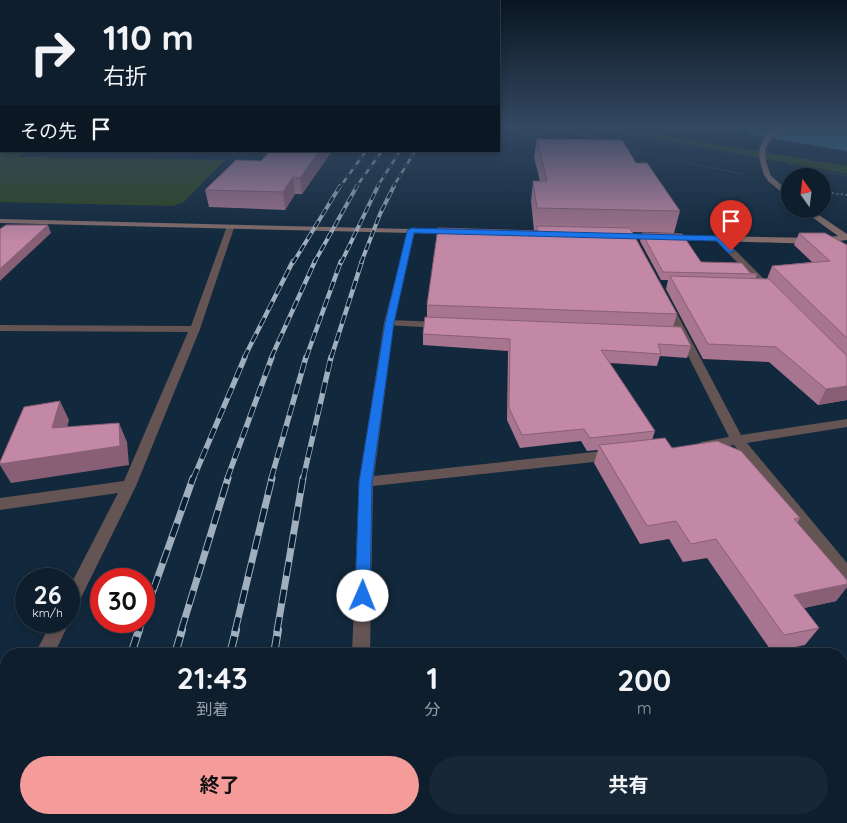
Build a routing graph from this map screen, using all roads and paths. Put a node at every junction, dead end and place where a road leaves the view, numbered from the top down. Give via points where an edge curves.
1 (709, 165) edge
2 (764, 165) edge
3 (791, 165) edge
4 (847, 176) edge
5 (769, 177) junction
6 (781, 188) edge
7 (831, 193) edge
8 (847, 195) edge
9 (818, 218) edge
10 (0, 221) edge
11 (230, 228) junction
12 (411, 231) junction
13 (459, 232) edge
14 (612, 236) edge
15 (847, 237) edge
16 (719, 239) junction
17 (749, 287) edge
18 (767, 288) junction
19 (661, 294) edge
20 (780, 301) edge
21 (390, 323) junction
22 (448, 325) edge
23 (0, 328) edge
24 (195, 329) junction
25 (847, 423) edge
26 (738, 441) junction
27 (689, 446) edge
28 (630, 453) edge
29 (366, 482) junction
30 (130, 486) junction
31 (0, 504) edge
32 (847, 575) edge
33 (80, 584) edge
34 (55, 633) edge
35 (47, 648) edge
36 (361, 648) edge

1 - 5 path
2 - 5 street, bridge
3 - 4 path
5 - 6 street
7 - 8 path
9 - 15 street
10 - 11 street
11 - 12 street
11 - 24 street
12 - 13 street
12 - 21 street
14 - 16 street via 634,240
15 - 16 street via 816,241
16 - 18 street
17 - 18 street
18 - 20 street
19 - 26 street via 677,334
21 - 22 street
21 - 29 street
23 - 24 street
24 - 30 street
25 - 26 street
26 - 27 street
26 - 32 street
28 - 29 street
29 - 36 street
30 - 31 street
30 - 33 street
34 - 35 street

